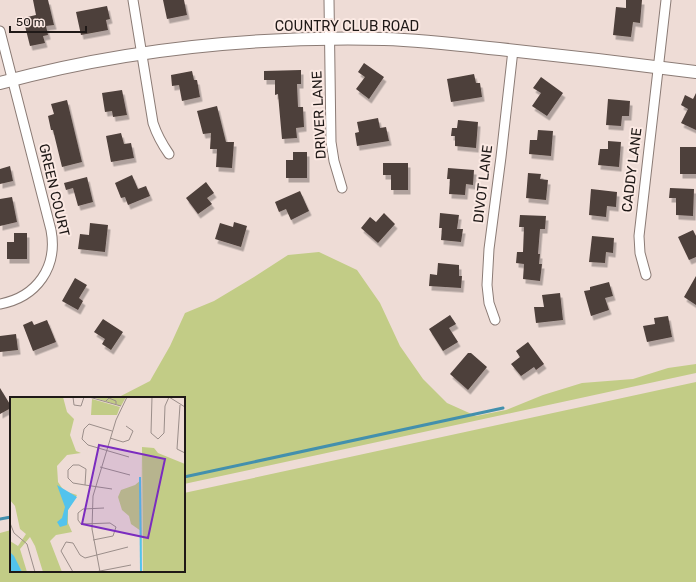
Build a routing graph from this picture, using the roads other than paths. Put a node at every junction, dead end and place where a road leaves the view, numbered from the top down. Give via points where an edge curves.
1 (133, 0) edge
2 (329, 0) edge
3 (666, 0) edge
4 (0, 31) edge
5 (329, 39) junction
6 (513, 50) junction
7 (142, 53) junction
8 (658, 67) junction
9 (696, 72) edge
10 (13, 80) junction
11 (0, 83) edge
12 (169, 154) dead end
13 (342, 188) dead end
14 (646, 275) dead end
15 (0, 304) edge
16 (495, 320) dead end

1 - 7 street
2 - 5 street, DRIVER LANE
3 - 8 street, CADDY LANE
4 - 10 street, GREEN COURT
5 - 6 street, COUNTRY CLUB ROAD via 385,39
5 - 7 street, COUNTRY CLUB ROAD via 255,42
5 - 13 street, DRIVER LANE via 331,142
6 - 8 street, COUNTRY CLUB ROAD
6 - 16 street, DIVOT LANE via 489,249 487,285 489,303
7 - 10 street, COUNTRY CLUB ROAD via 65,67
7 - 12 street via 153,123 156,134
8 - 9 street, COUNTRY CLUB ROAD
8 - 14 street, CADDY LANE via 639,236 640,253
10 - 11 street, COUNTRY CLUB ROAD
10 - 15 street, GREEN COURT via 53,246 50,263 38,284 18,299

